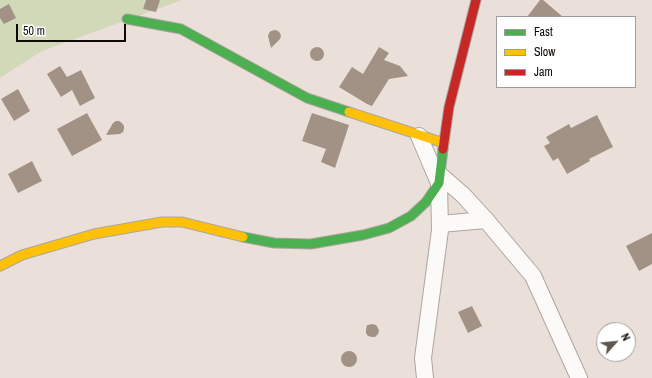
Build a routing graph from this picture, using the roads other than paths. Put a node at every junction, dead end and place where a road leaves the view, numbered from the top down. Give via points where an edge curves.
1 (476, 0) edge
2 (127, 19) dead end
3 (419, 136) junction
4 (444, 143) junction
5 (440, 179) junction
6 (486, 220) junction
7 (440, 224) junction
8 (0, 266) edge
9 (425, 378) edge
10 (579, 378) edge

1 - 4 street via 449,107
2 - 3 street via 181,29 307,98
3 - 4 street
3 - 5 street
4 - 5 street
5 - 6 street
5 - 7 street
5 - 8 street via 426,202 411,216 389,228 335,240 311,244 274,243 182,222 162,222 94,234 22,255
6 - 7 street
6 - 10 street via 532,276
7 - 9 street via 424,358

